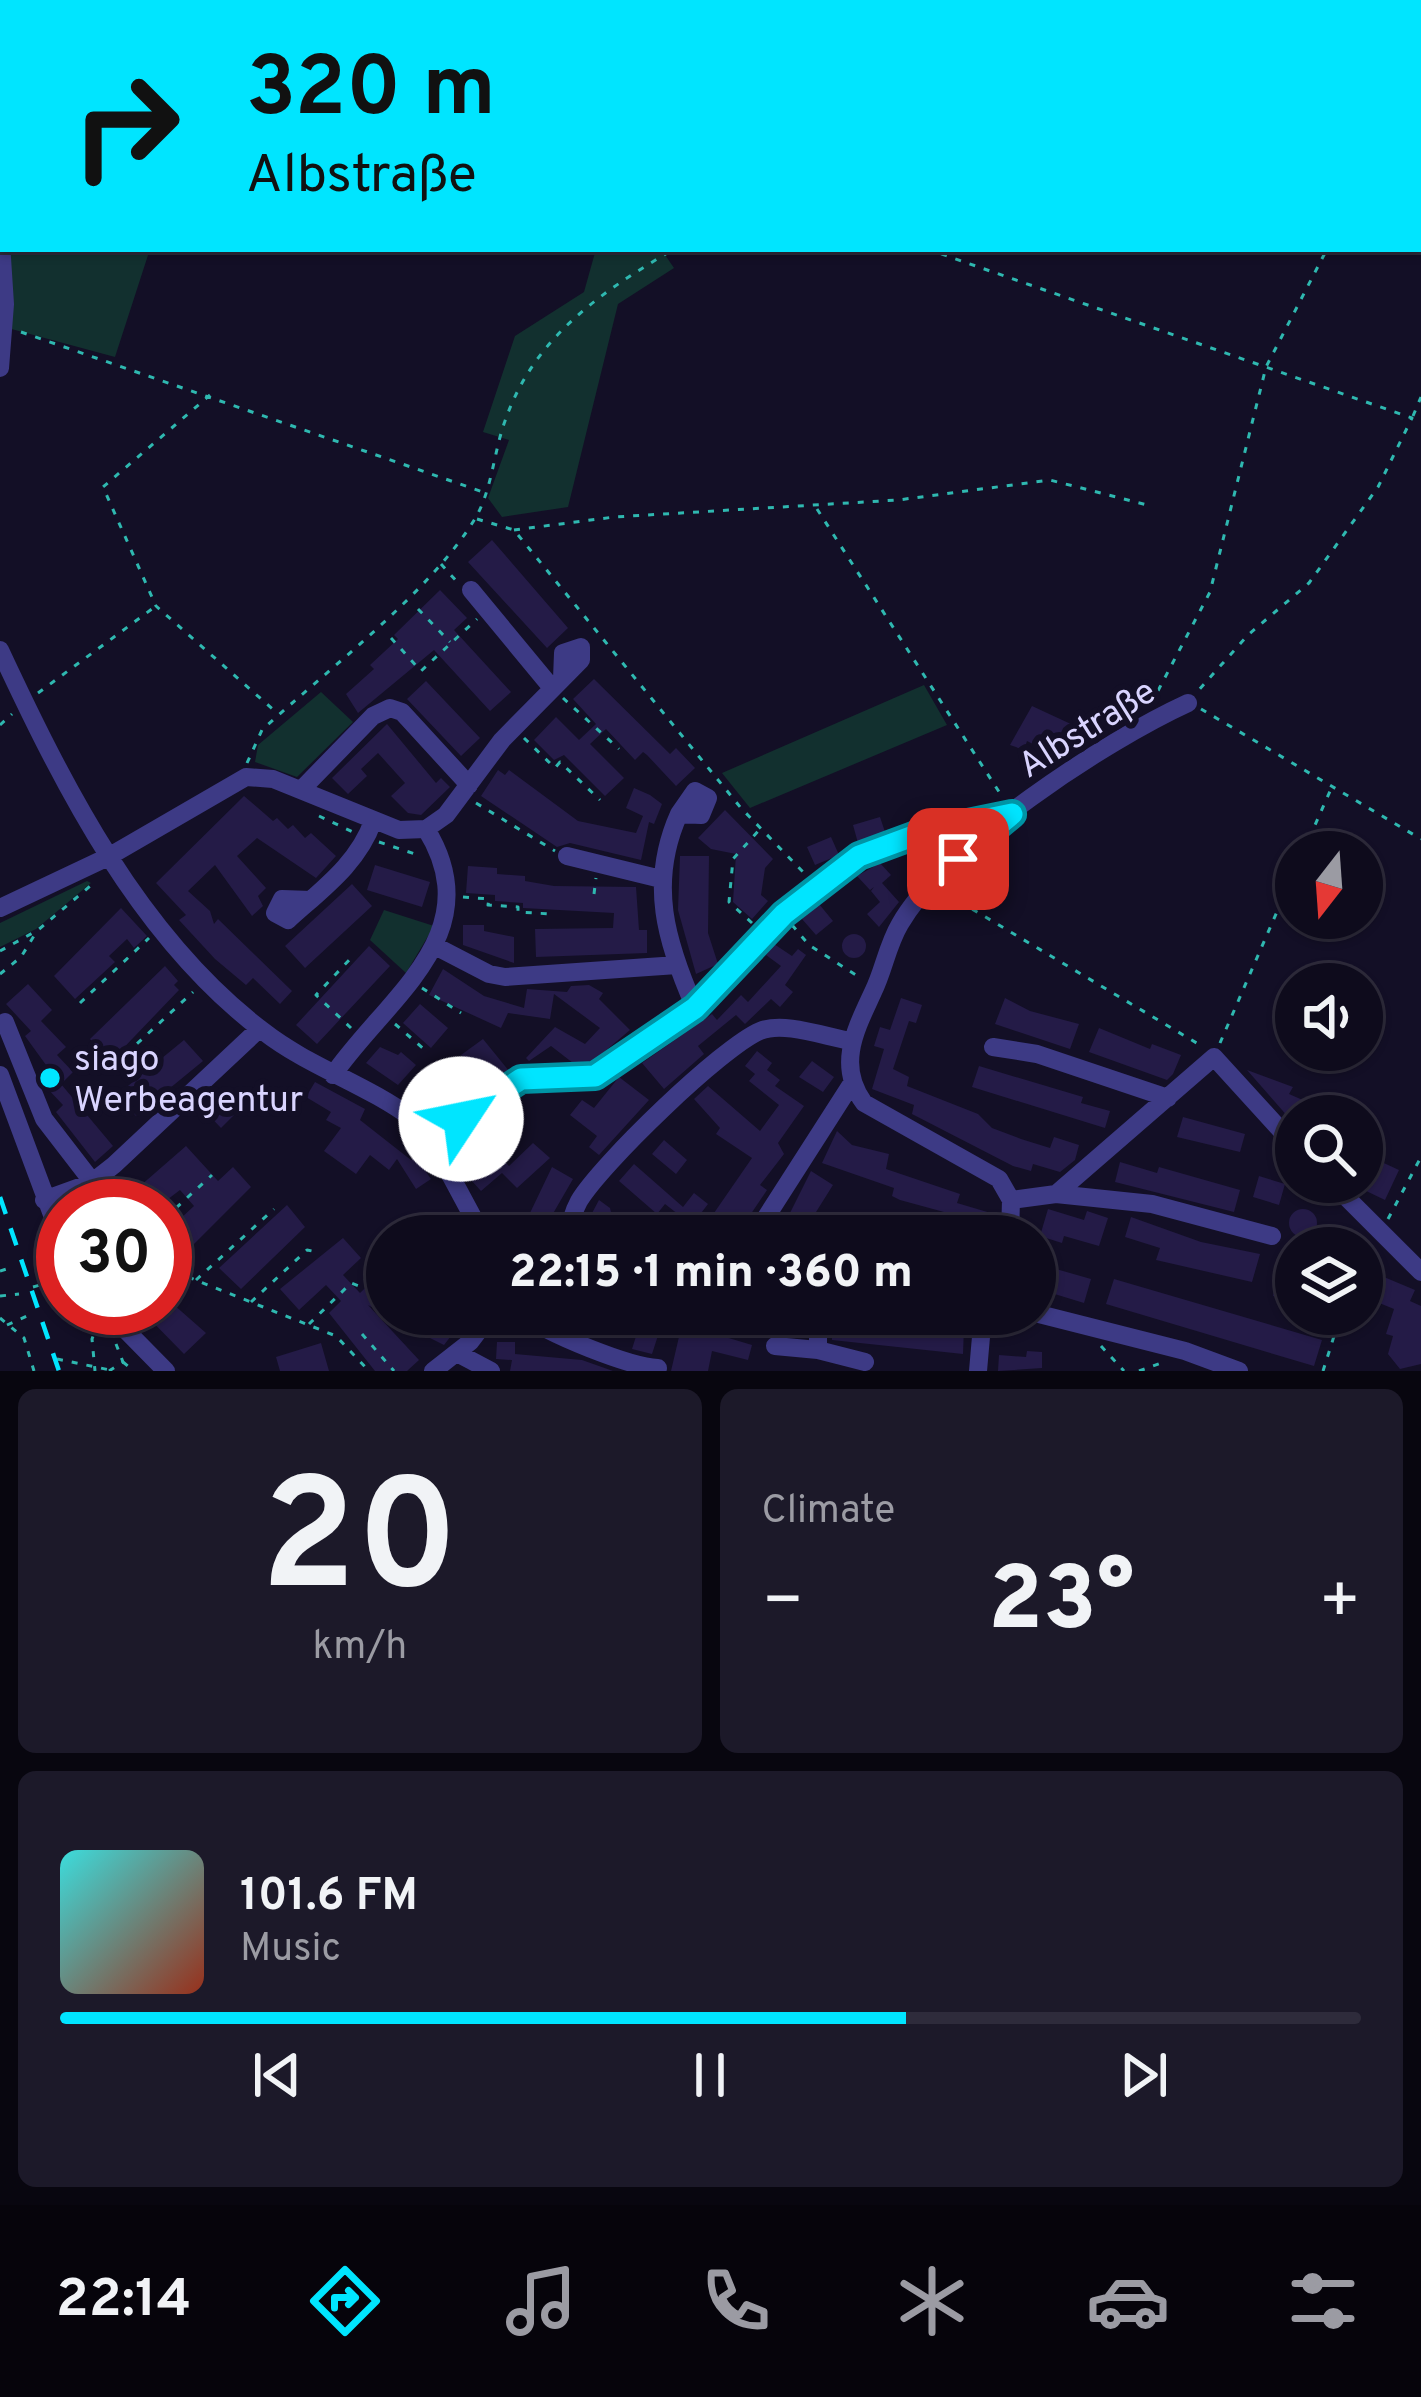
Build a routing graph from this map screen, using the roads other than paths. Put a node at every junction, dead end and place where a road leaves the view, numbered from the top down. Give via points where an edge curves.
1 (1, 252) edge
2 (0, 368) edge
3 (471, 590) road end
4 (0, 650) edge
5 (1188, 703) road end
6 (302, 789) junction
7 (471, 793) junction
8 (679, 814) dead end
9 (1012, 814) junction
10 (426, 829) junction
11 (370, 830) junction
12 (567, 856) road end
13 (112, 862) junction
14 (806, 875) road end
15 (661, 879) junction
16 (310, 900) dead end
17 (0, 908) edge
18 (436, 946) junction
19 (676, 964) junction
20 (736, 968) junction
21 (695, 1008) junction
22 (5, 1022) dead end
23 (259, 1029) junction
24 (851, 1041) junction
25 (993, 1046) dead end
26 (0, 1075) edge
27 (333, 1075) junction
28 (852, 1083) junction
29 (1168, 1098) junction
30 (1275, 1124) edge
31 (431, 1139) junction
32 (37, 1179) edge
33 (88, 1179) edge
34 (95, 1179) edge
35 (1056, 1194) junction
36 (1011, 1200) junction
37 (1349, 1203) edge
38 (472, 1215) edge
39 (574, 1215) edge
40 (767, 1215) edge
41 (1011, 1215) edge
42 (1272, 1236) dead end
43 (1421, 1272) edge
44 (1056, 1318) edge
45 (125, 1335) edge
46 (473, 1335) edge
47 (572, 1335) edge
48 (818, 1335) edge
49 (981, 1335) edge
50 (775, 1346) dead end
51 (818, 1350) junction
52 (458, 1353) junction
53 (865, 1362) dead end
54 (658, 1368) dead end
55 (631, 1369) edge
56 (166, 1371) edge
57 (433, 1371) edge
58 (491, 1371) edge
59 (978, 1371) edge
60 (1239, 1371) edge

1 - 2 street
3 - 7 street via 557,683 514,728
4 - 13 street
5 - 9 street, Albstraße
6 - 7 street via 390,708
6 - 11 street
6 - 13 street via 246,777
7 - 10 street
8 - 15 street
9 - 20 street via 877,848 816,886
9 - 24 street, Albstraße via 900,924
10 - 11 street
10 - 18 street via 447,896
11 - 16 street via 354,859
12 - 15 street
13 - 17 street
13 - 23 street via 160,927
14 - 20 street via 758,928
15 - 19 street
18 - 19 street via 505,977
18 - 27 street
19 - 21 street
20 - 21 street
21 - 31 street via 595,1076 521,1079
22 - 33 street via 44,1119
23 - 27 street
23 - 34 street
24 - 28 street, Albstraße
24 - 39 street via 772,1028 748,1038 654,1118
25 - 29 street
26 - 32 street
27 - 31 street via 402,1111
28 - 36 street via 875,1113 988,1172
28 - 40 street
29 - 30 street via 1214,1057
29 - 35 street
31 - 38 street
35 - 36 street
35 - 42 street via 1152,1204
36 - 41 street
37 - 43 street
44 - 60 street
45 - 56 street
46 - 52 street
47 - 55 street
48 - 51 street
49 - 59 street
50 - 51 street
51 - 53 street
52 - 57 street
52 - 58 street
54 - 55 street

